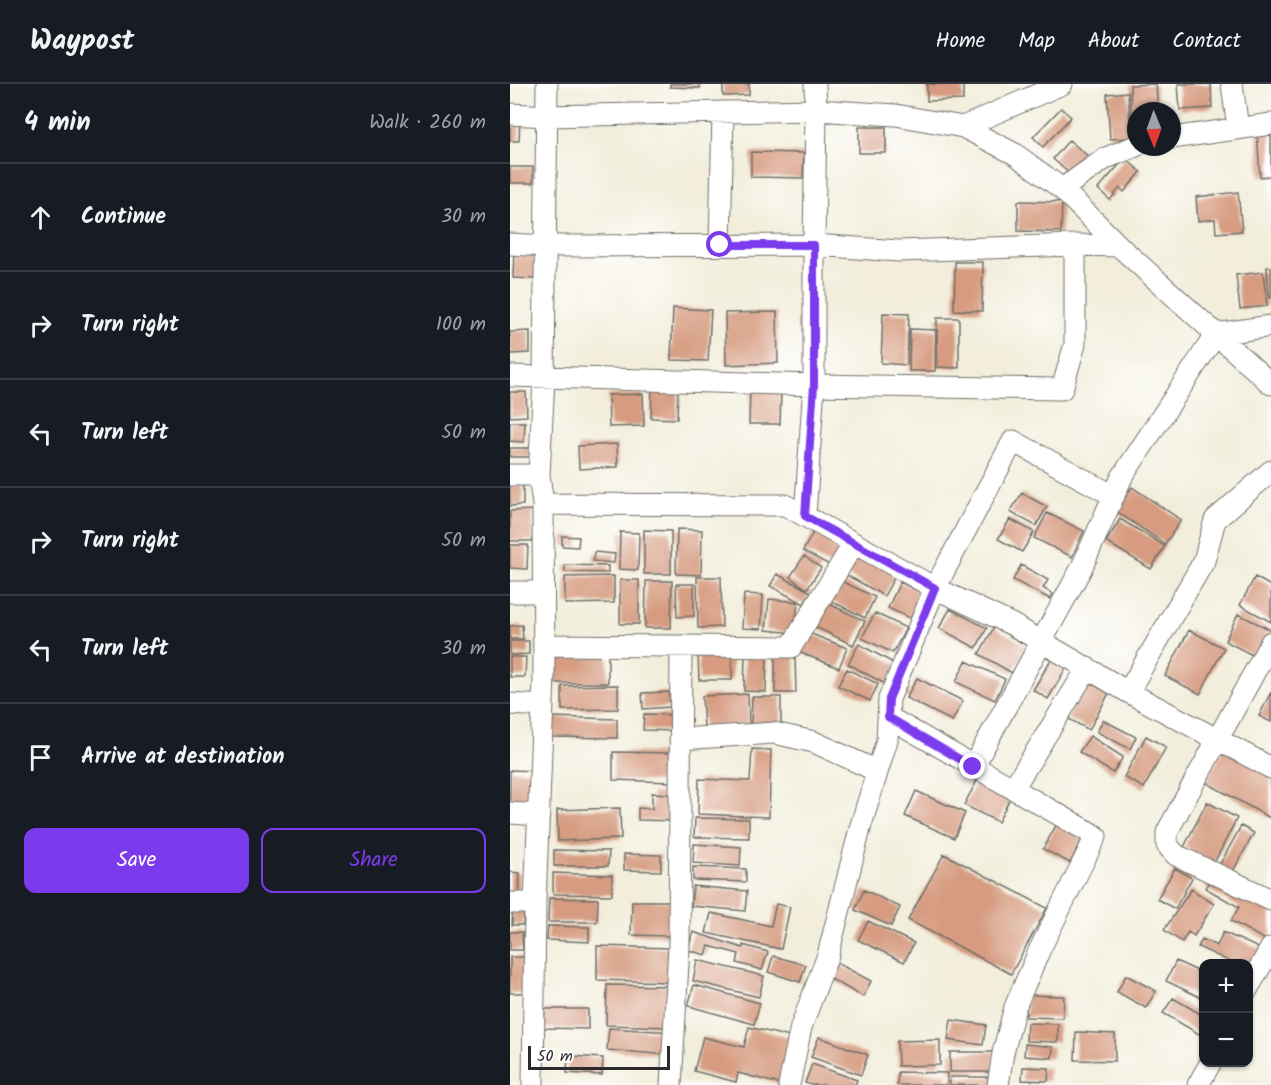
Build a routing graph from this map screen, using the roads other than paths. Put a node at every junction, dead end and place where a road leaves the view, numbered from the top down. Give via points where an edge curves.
1 (547, 84) edge
2 (815, 84) edge
3 (1062, 84) edge
4 (1232, 84) edge
5 (816, 110) junction
6 (723, 112) junction
7 (510, 114) edge
8 (547, 116) junction
9 (1271, 124) edge
10 (963, 127) junction
11 (1238, 129) junction
12 (1181, 137) edge
13 (1127, 150) edge
14 (1062, 189) junction
15 (510, 244) edge
16 (1075, 244) junction
17 (720, 245) junction
18 (814, 245) junction
19 (545, 246) junction
20 (1119, 246) junction
21 (1271, 326) edge
22 (1216, 334) junction
23 (510, 376) edge
24 (544, 379) junction
25 (1271, 384) edge
26 (814, 385) junction
27 (1271, 471) edge
28 (510, 475) edge
29 (539, 475) junction
30 (1114, 496) junction
31 (543, 504) junction
32 (805, 516) junction
33 (854, 543) junction
34 (935, 588) junction
35 (510, 592) edge
36 (543, 592) junction
37 (1042, 642) junction
38 (1271, 642) edge
39 (544, 645) junction
40 (681, 646) junction
41 (1088, 669) junction
42 (1128, 693) junction
43 (510, 704) edge
44 (543, 706) junction
45 (888, 717) junction
46 (1217, 738) junction
47 (680, 739) junction
48 (973, 767) junction
49 (1271, 768) edge
50 (877, 771) junction
51 (1014, 787) junction
52 (510, 813) edge
53 (539, 815) junction
54 (1271, 900) edge
55 (510, 903) edge
56 (535, 903) junction
57 (1271, 948) edge
58 (1253, 979) edge
59 (1208, 1067) edge
60 (533, 1085) edge
61 (671, 1085) edge
62 (789, 1085) edge
63 (998, 1085) edge
64 (1198, 1085) edge

1 - 8 street
2 - 5 street
3 - 10 street
4 - 11 street
5 - 6 street
5 - 10 street via 896,115
5 - 18 street
6 - 8 street
6 - 17 street
7 - 8 street
8 - 19 street
9 - 11 street
10 - 14 street via 1016,154
11 - 12 street
13 - 14 street via 1106,158
14 - 20 street
15 - 19 street
16 - 18 street via 899,251
16 - 20 street
16 - 26 street via 1075,344 1062,389
17 - 18 street
17 - 19 street
18 - 26 street
19 - 24 street
20 - 22 street
21 - 22 street
22 - 25 street
22 - 30 street via 1122,477
23 - 24 street
24 - 26 street
24 - 29 street
26 - 32 street
27 - 42 street via 1215,520 1204,561
28 - 29 street
29 - 31 street
30 - 34 street via 1014,441
30 - 37 street via 1082,569
31 - 32 street via 785,505
31 - 36 street
32 - 33 street
33 - 34 street
33 - 40 street via 791,647
34 - 37 street
34 - 45 street via 889,699
35 - 36 street
36 - 39 street
37 - 41 street
37 - 48 street
38 - 46 street
39 - 40 street
39 - 44 street
40 - 47 street
41 - 42 street
41 - 51 street
42 - 46 street
43 - 44 street
44 - 53 street
45 - 48 street
45 - 50 street via 887,740
46 - 49 street
46 - 54 street via 1167,832 1167,845 1176,855
47 - 50 street via 774,733 814,742
47 - 61 street via 679,946
48 - 51 street
50 - 62 street via 828,955 801,1027
51 - 63 street via 1096,836 1015,1007
52 - 53 street
53 - 56 street
55 - 56 street
56 - 60 street
57 - 58 street
59 - 64 street

